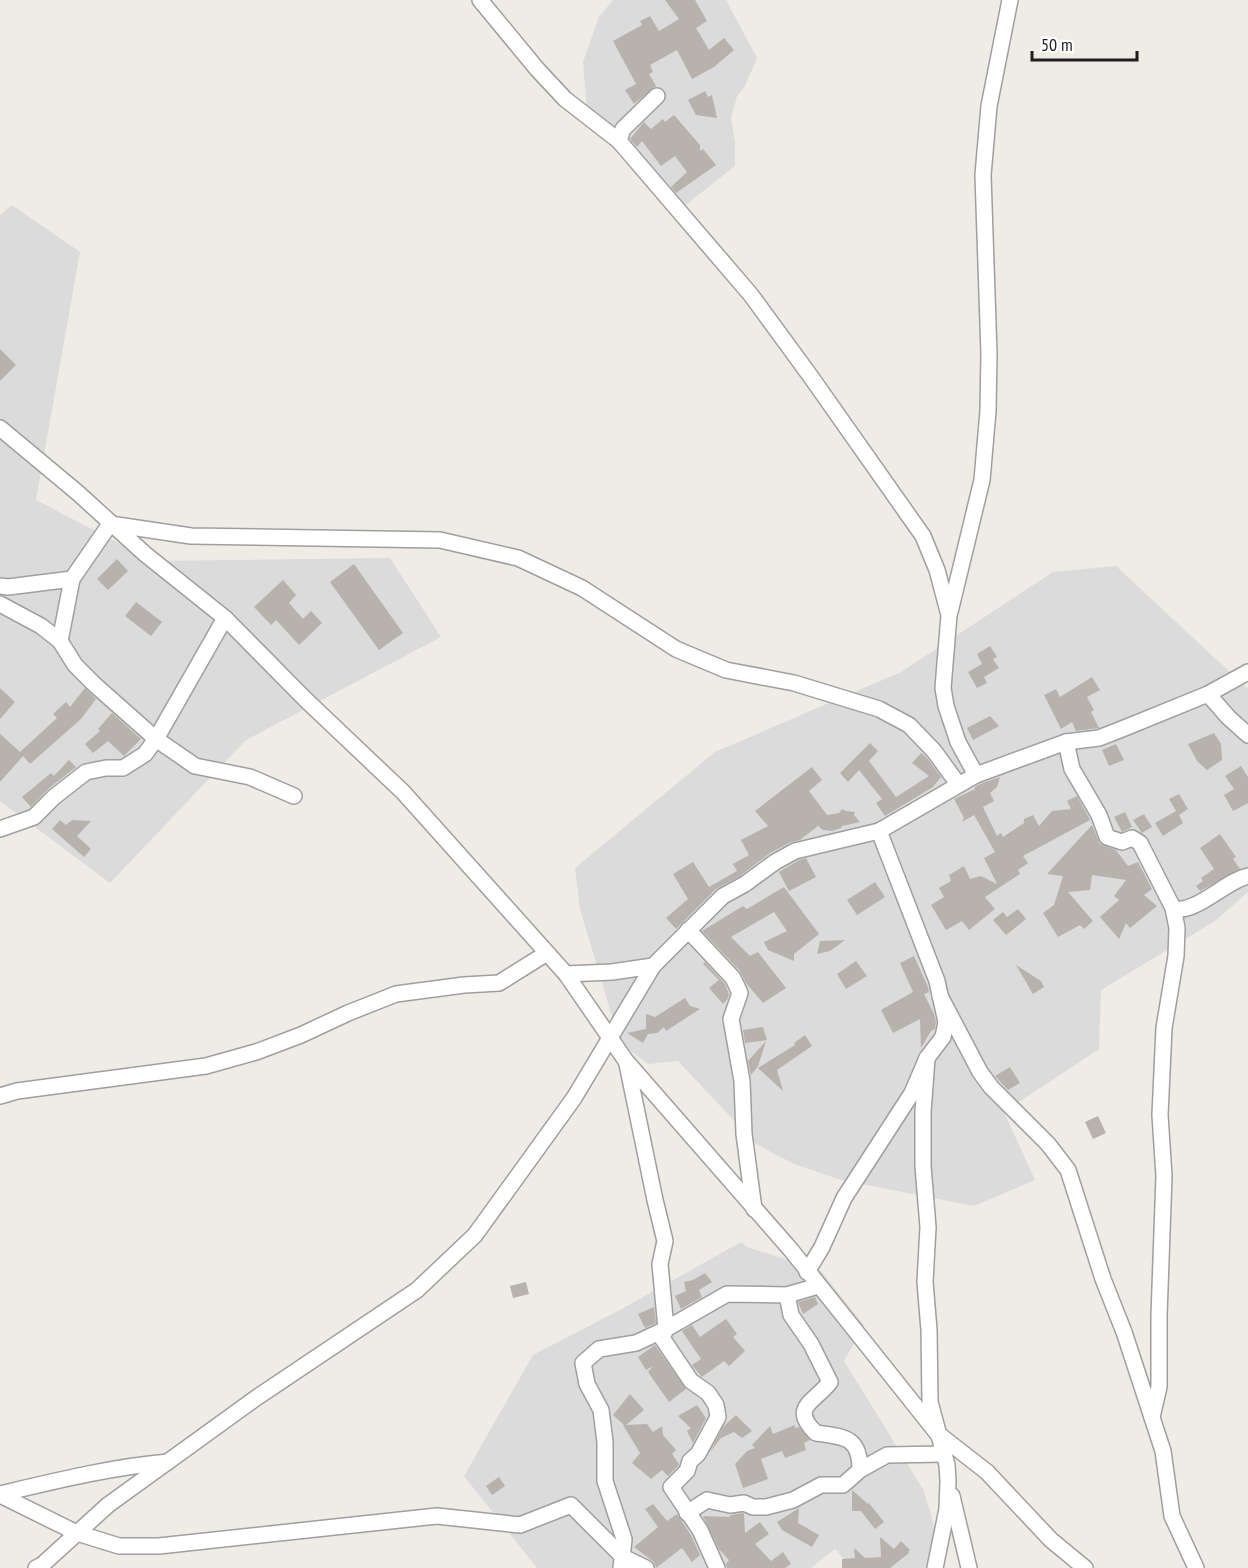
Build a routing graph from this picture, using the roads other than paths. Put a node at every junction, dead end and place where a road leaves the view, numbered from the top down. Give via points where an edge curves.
1 (480, 0) edge
2 (1011, 0) edge
3 (657, 96) dead end
4 (619, 141) junction
5 (0, 428) edge
6 (110, 524) junction
7 (72, 579) junction
8 (0, 586) edge
9 (0, 604) edge
10 (949, 615) junction
11 (225, 618) junction
12 (60, 641) junction
13 (1248, 672) edge
14 (1208, 694) junction
15 (1248, 735) edge
16 (156, 739) junction
17 (1066, 742) junction
18 (976, 775) junction
19 (958, 784) junction
20 (294, 796) dead end
21 (0, 829) edge
22 (879, 831) junction
23 (1248, 876) edge
24 (1173, 908) junction
25 (688, 930) junction
26 (547, 952) junction
27 (653, 966) junction
28 (566, 974) junction
29 (940, 996) junction
30 (610, 1037) junction
31 (927, 1058) junction
32 (626, 1061) junction
33 (0, 1096) edge
34 (754, 1209) junction
35 (807, 1272) junction
36 (818, 1286) junction
37 (787, 1295) junction
38 (666, 1329) junction
39 (1152, 1417) junction
40 (937, 1433) junction
41 (944, 1454) junction
42 (169, 1462) junction
43 (860, 1470) junction
44 (948, 1481) junction
45 (0, 1494) edge
46 (687, 1513) junction
47 (77, 1533) junction
48 (622, 1563) edge
49 (36, 1568) edge
50 (646, 1568) edge
51 (717, 1568) edge
52 (935, 1568) edge
53 (969, 1568) edge
54 (1085, 1568) edge
55 (1196, 1568) edge

1 - 4 street via 565,99
2 - 10 street via 989,106 983,175 989,354 982,480
3 - 4 street via 624,129
4 - 10 street via 751,295 923,536 938,570
5 - 6 street
6 - 7 street
6 - 11 street
6 - 19 street via 191,536 440,540 518,558 582,588 676,649 726,670 794,683 879,710 909,725
7 - 8 street
7 - 12 street
9 - 12 street
10 - 18 street via 943,687 946,706 958,742
11 - 16 street
11 - 26 street via 403,792
12 - 16 street via 75,665
13 - 14 street
14 - 15 street
14 - 17 street via 1099,738
16 - 20 street via 195,766 250,777
16 - 21 street via 145,754 123,768 86,772 34,817
17 - 18 street
17 - 24 street via 1072,769 1107,837 1122,842 1132,838 1140,843
18 - 19 street
19 - 22 street
22 - 25 street via 795,851 723,896
22 - 29 street
23 - 24 street via 1182,910
24 - 39 street via 1176,956 1164,1028 1160,1115 1164,1176 1159,1387
25 - 27 street
25 - 34 street via 733,978 740,993 731,1019 742,1081
26 - 28 street
26 - 33 street via 499,983 396,994 256,1052 206,1066 17,1090
27 - 28 street
27 - 30 street
28 - 30 street
29 - 31 street via 946,1022 943,1037
29 - 39 street via 990,1087 1048,1144 1068,1170
30 - 32 street
30 - 42 street via 574,1098 475,1234 417,1290 256,1398
31 - 35 street via 912,1093 844,1198
31 - 40 street via 923,1123 928,1227 926,1282 930,1402
32 - 34 street
32 - 38 street via 665,1241 660,1264
34 - 35 street
35 - 36 street
36 - 37 street
36 - 40 street
37 - 38 street via 727,1294
37 - 43 street via 791,1315 830,1382 806,1405 805,1419 816,1433 838,1437 856,1447
38 - 46 street via 662,1338 691,1381 708,1393 718,1417 687,1471 671,1487
38 - 48 street via 636,1343 599,1349 583,1363 587,1384 601,1410 605,1481 624,1539
39 - 55 street via 1163,1451 1172,1516
40 - 41 street
40 - 54 street via 987,1473 1051,1540
41 - 43 street via 887,1455
41 - 44 street
42 - 45 street
42 - 47 street via 108,1505
43 - 46 street via 843,1485 821,1485 780,1505 759,1507 707,1500
44 - 52 street via 947,1509
44 - 53 street
45 - 47 street
46 - 51 street via 700,1530
47 - 48 street via 119,1546 159,1546 437,1516 520,1525 571,1505
47 - 49 street
48 - 50 street

